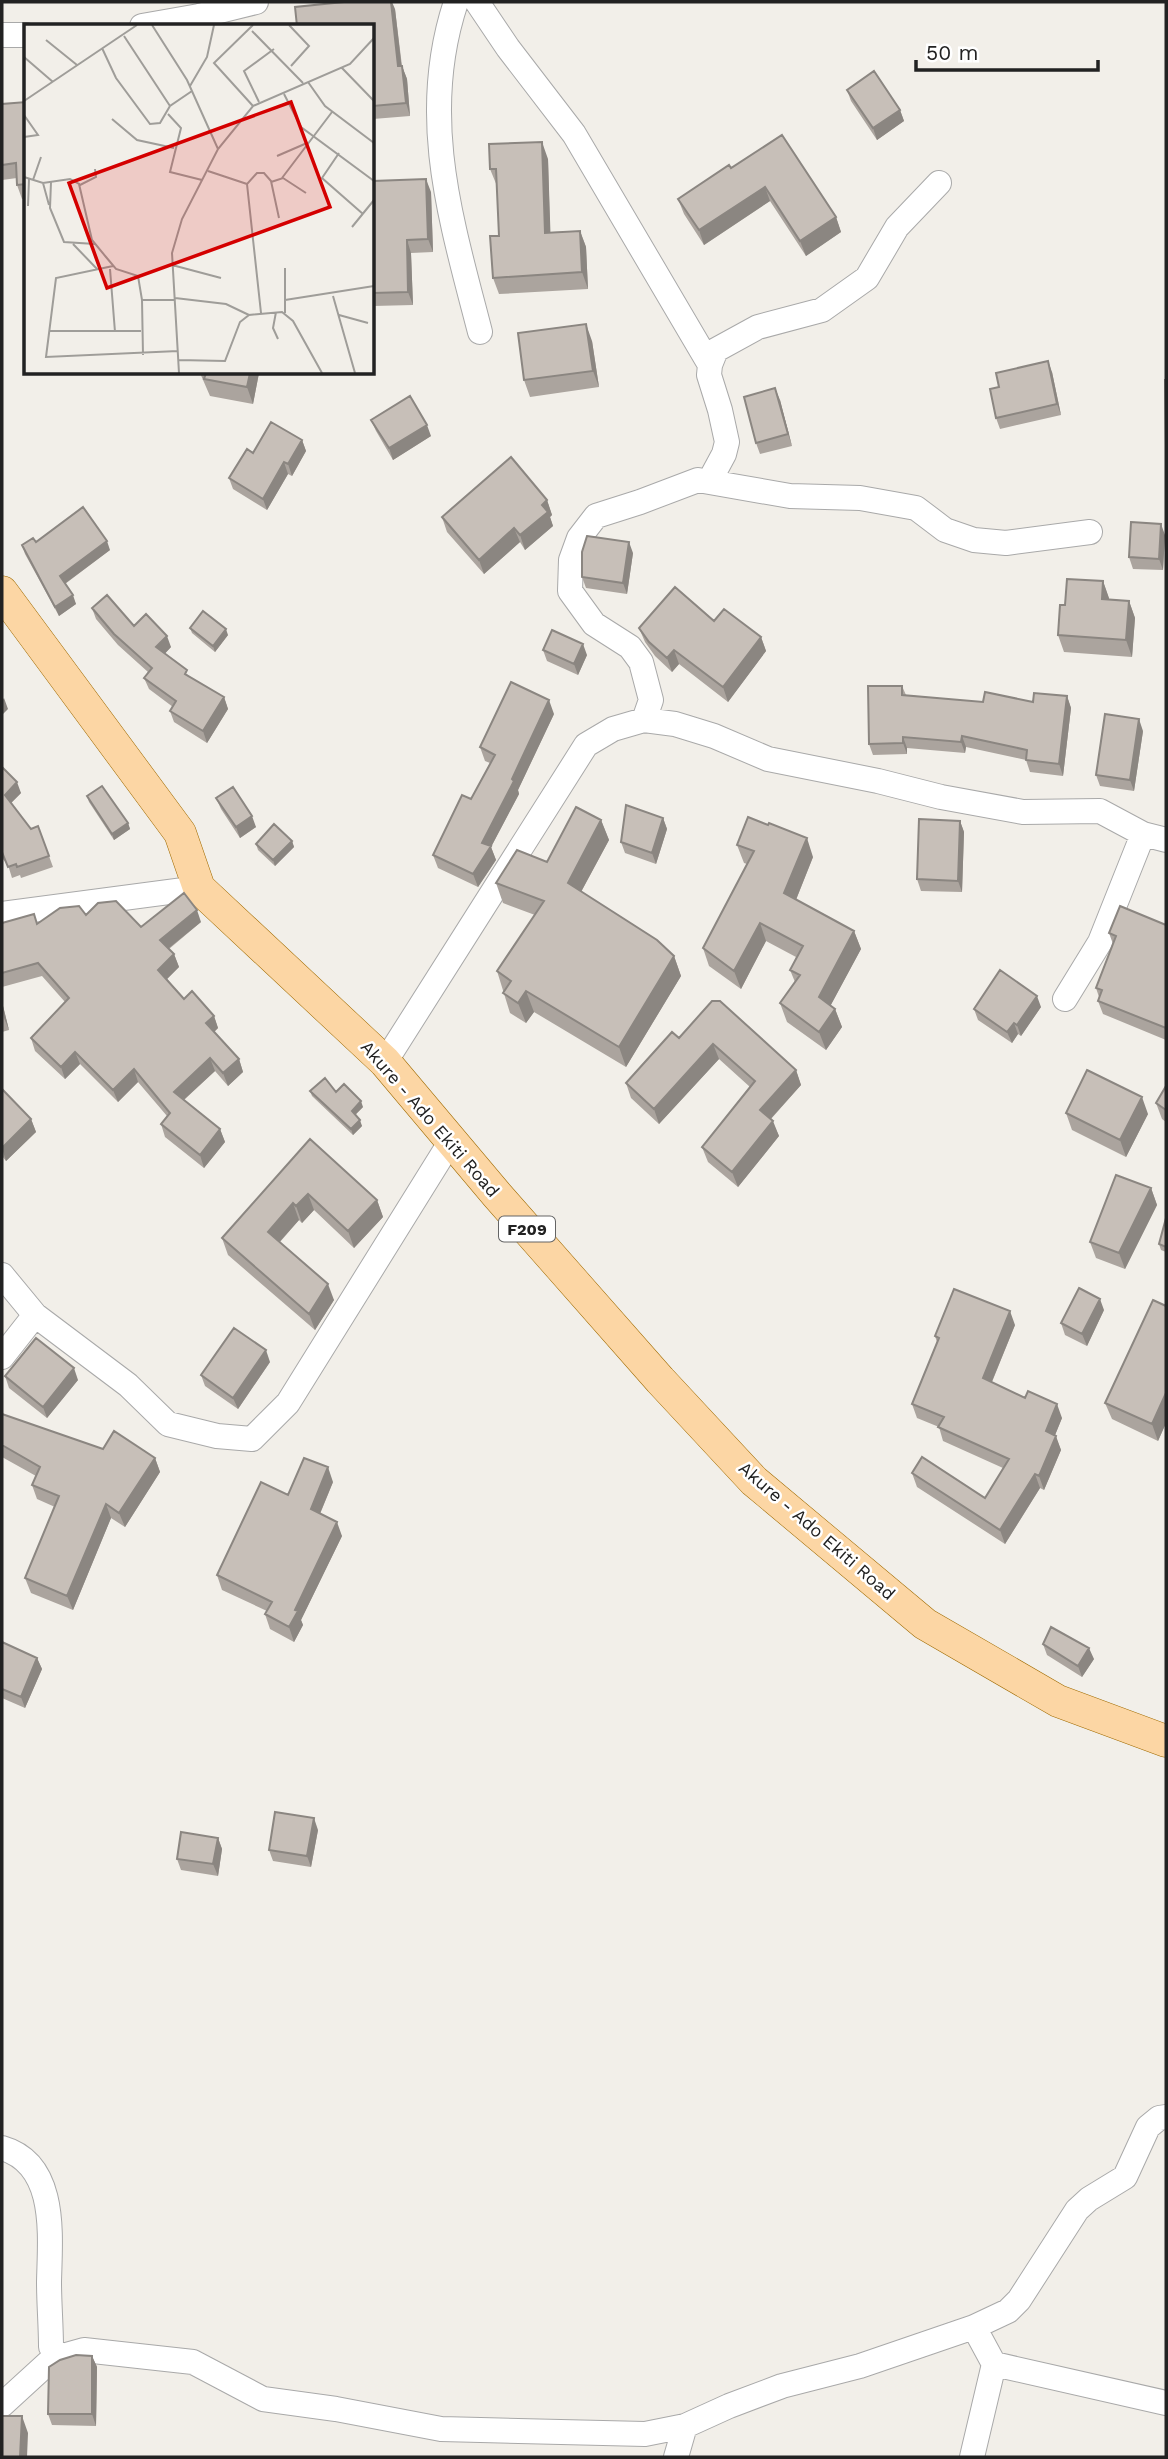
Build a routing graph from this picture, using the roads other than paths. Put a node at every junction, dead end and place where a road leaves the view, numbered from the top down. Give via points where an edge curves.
1 (256, 2) edge
2 (456, 2) edge
3 (477, 2) edge
4 (153, 24) edge
5 (2, 35) edge
6 (24, 35) edge
7 (939, 183) dead end
8 (480, 332) dead end
9 (710, 365) junction
10 (710, 480) junction
11 (1090, 532) dead end
12 (2, 592) edge
13 (644, 720) junction
14 (1155, 837) edge
15 (199, 888) junction
16 (2, 914) edge
17 (1065, 999) dead end
18 (385, 1062) junction
19 (451, 1141) junction
20 (2, 1275) edge
21 (35, 1315) junction
22 (2, 1357) edge
23 (1166, 1741) edge
24 (1166, 2117) edge
25 (2, 2148) edge
26 (974, 2327) junction
27 (59, 2357) junction
28 (994, 2364) junction
29 (1166, 2403) edge
30 (2, 2405) edge
31 (685, 2426) junction
32 (676, 2457) edge
33 (972, 2457) edge

1 - 4 street
2 - 8 street via 447,30 438,115 440,163
3 - 9 street via 574,134
5 - 6 street
7 - 9 street via 897,227 867,278 822,310 758,327 716,350
9 - 10 street via 727,442
10 - 11 street via 790,496 860,498 916,508 945,530 974,540 1006,543
10 - 13 street via 698,480 596,516 579,538 571,560 570,591 583,610 594,624 630,647 641,662 651,701
12 - 15 main road, Akure - Ado Ekiti Road / F209 via 180,833
13 - 14 street via 714,736 768,759 942,797 1023,813 1100,811
13 - 18 street via 613,729 586,745
14 - 17 street
15 - 16 street
15 - 18 main road, Akure - Ado Ekiti Road / F209
18 - 19 main road, Akure - Ado Ekiti Road / F209
19 - 21 street via 288,1403 253,1439 168,1424 128,1385
19 - 23 main road, Akure - Ado Ekiti Road / F209 via 744,1471 842,1555 925,1624 1058,1701
20 - 21 street
21 - 22 street
24 - 26 street via 1148,2127 1125,2176 1077,2210 1019,2300 1008,2311
25 - 27 street via 22,2157 36,2174 46,2199 51,2347
26 - 28 street
26 - 31 street via 860,2367 782,2386
27 - 30 street
27 - 31 street via 84,2350 193,2362 263,2399 441,2429 645,2434
28 - 29 street
28 - 33 street
31 - 32 street

